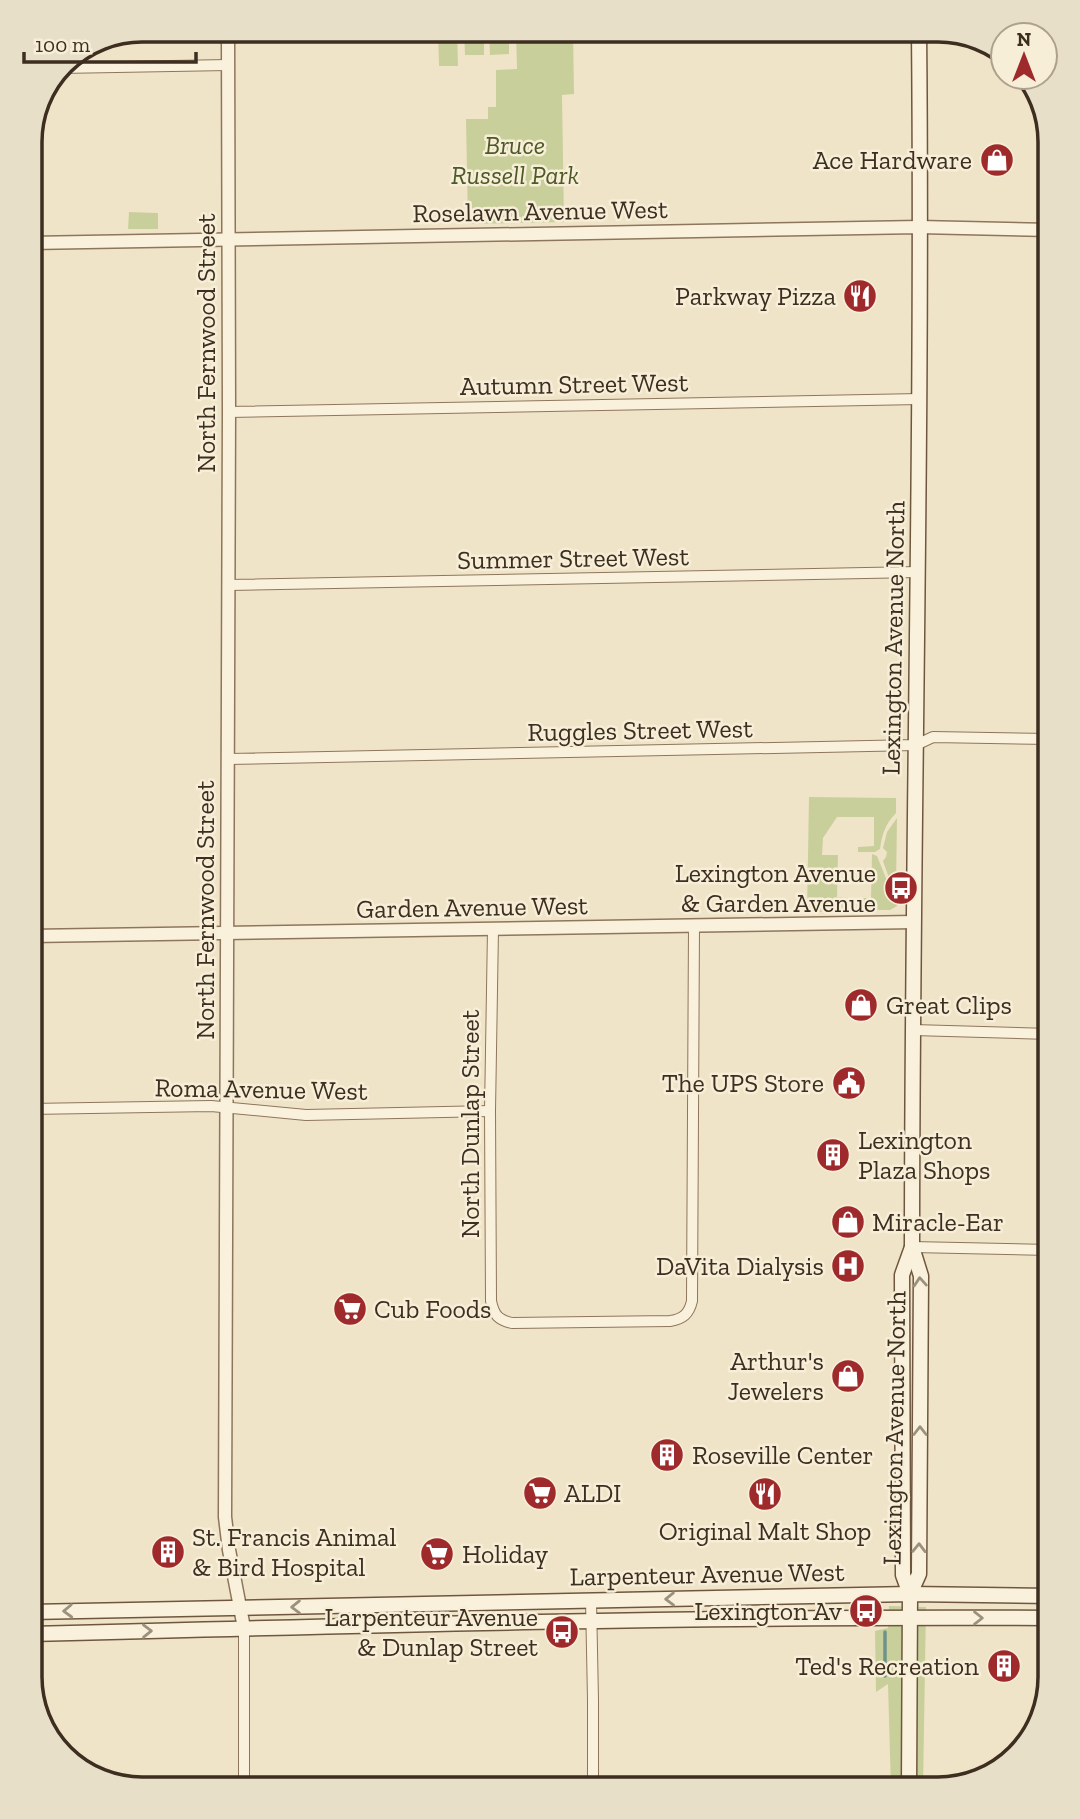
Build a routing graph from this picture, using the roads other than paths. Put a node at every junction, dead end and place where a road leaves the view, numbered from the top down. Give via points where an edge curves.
1 (228, 42) edge
2 (919, 42) edge
3 (228, 65) junction
4 (75, 68) edge
5 (919, 227) junction
6 (1038, 230) edge
7 (228, 239) junction
8 (42, 243) edge
9 (920, 399) junction
10 (229, 412) junction
11 (918, 572) junction
12 (229, 586) junction
13 (1038, 739) edge
14 (916, 745) junction
15 (228, 759) junction
16 (914, 922) junction
17 (694, 926) junction
18 (493, 929) junction
19 (228, 933) junction
20 (42, 936) edge
21 (913, 1030) junction
22 (1038, 1034) edge
23 (227, 1106) junction
24 (42, 1109) edge
25 (490, 1111) junction
26 (912, 1247) junction
27 (1038, 1250) edge
28 (910, 1594) junction
29 (1038, 1596) edge
30 (591, 1600) junction
31 (241, 1607) junction
32 (42, 1612) edge
33 (909, 1617) junction
34 (1038, 1618) edge
35 (592, 1622) junction
36 (244, 1628) junction
37 (42, 1634) edge
38 (244, 1777) edge
39 (595, 1777) edge
40 (909, 1777) edge

1 - 3 street, North Fernwood Street
2 - 5 main road, Lexington Avenue North
3 - 4 street
3 - 7 street, North Fernwood Street
5 - 6 street, Roselawn Avenue West
5 - 7 street, Roselawn Avenue West
5 - 9 main road, Lexington Avenue North
7 - 8 street, Roselawn Avenue West
7 - 10 street, North Fernwood Street
9 - 10 street, Autumn Street West
9 - 11 main road, Lexington Avenue North
10 - 12 street, North Fernwood Street
11 - 12 street, Summer Street West
11 - 14 main road, Lexington Avenue North
12 - 15 street, North Fernwood Street
13 - 14 street, Ruggles Street West via 933,737
14 - 15 street, Ruggles Street West
14 - 16 main road, Lexington Avenue North
15 - 19 street, North Fernwood Street
16 - 17 street, Garden Avenue West
16 - 21 main road, Lexington Avenue North
17 - 18 street, Garden Avenue West
17 - 25 street, North Dunlap Street via 692,1301 685,1315 670,1321 512,1324 498,1318 491,1301
18 - 19 street, Garden Avenue West
18 - 25 street, North Dunlap Street
19 - 20 street, Garden Avenue West
19 - 23 street, North Fernwood Street
21 - 22 street
21 - 26 main road, Lexington Avenue North
23 - 24 street, Roma Avenue West
23 - 25 street, Roma Avenue West via 306,1115
23 - 31 street, North Fernwood Street via 225,1517
26 - 27 street
26 - 28 main road, Lexington Avenue North via 902,1275 903,1575
28 - 29 main road, Larpenteur Avenue West
28 -> 30 main road, Larpenteur Avenue West
28 - 33 main road, Lexington Avenue North
30 -> 31 main road, Larpenteur Avenue West
30 - 35 street
31 -> 32 main road, Larpenteur Avenue West
31 - 36 street, North Fernwood Street
33 -> 34 main road, Larpenteur Avenue West
33 - 35 main road, Larpenteur Avenue West
33 - 40 main road, Lexington Avenue North
35 - 36 main road, Larpenteur Avenue West
35 - 39 street
37 -> 36 main road, Larpenteur Avenue West
36 - 38 street, North Fernwood Street

